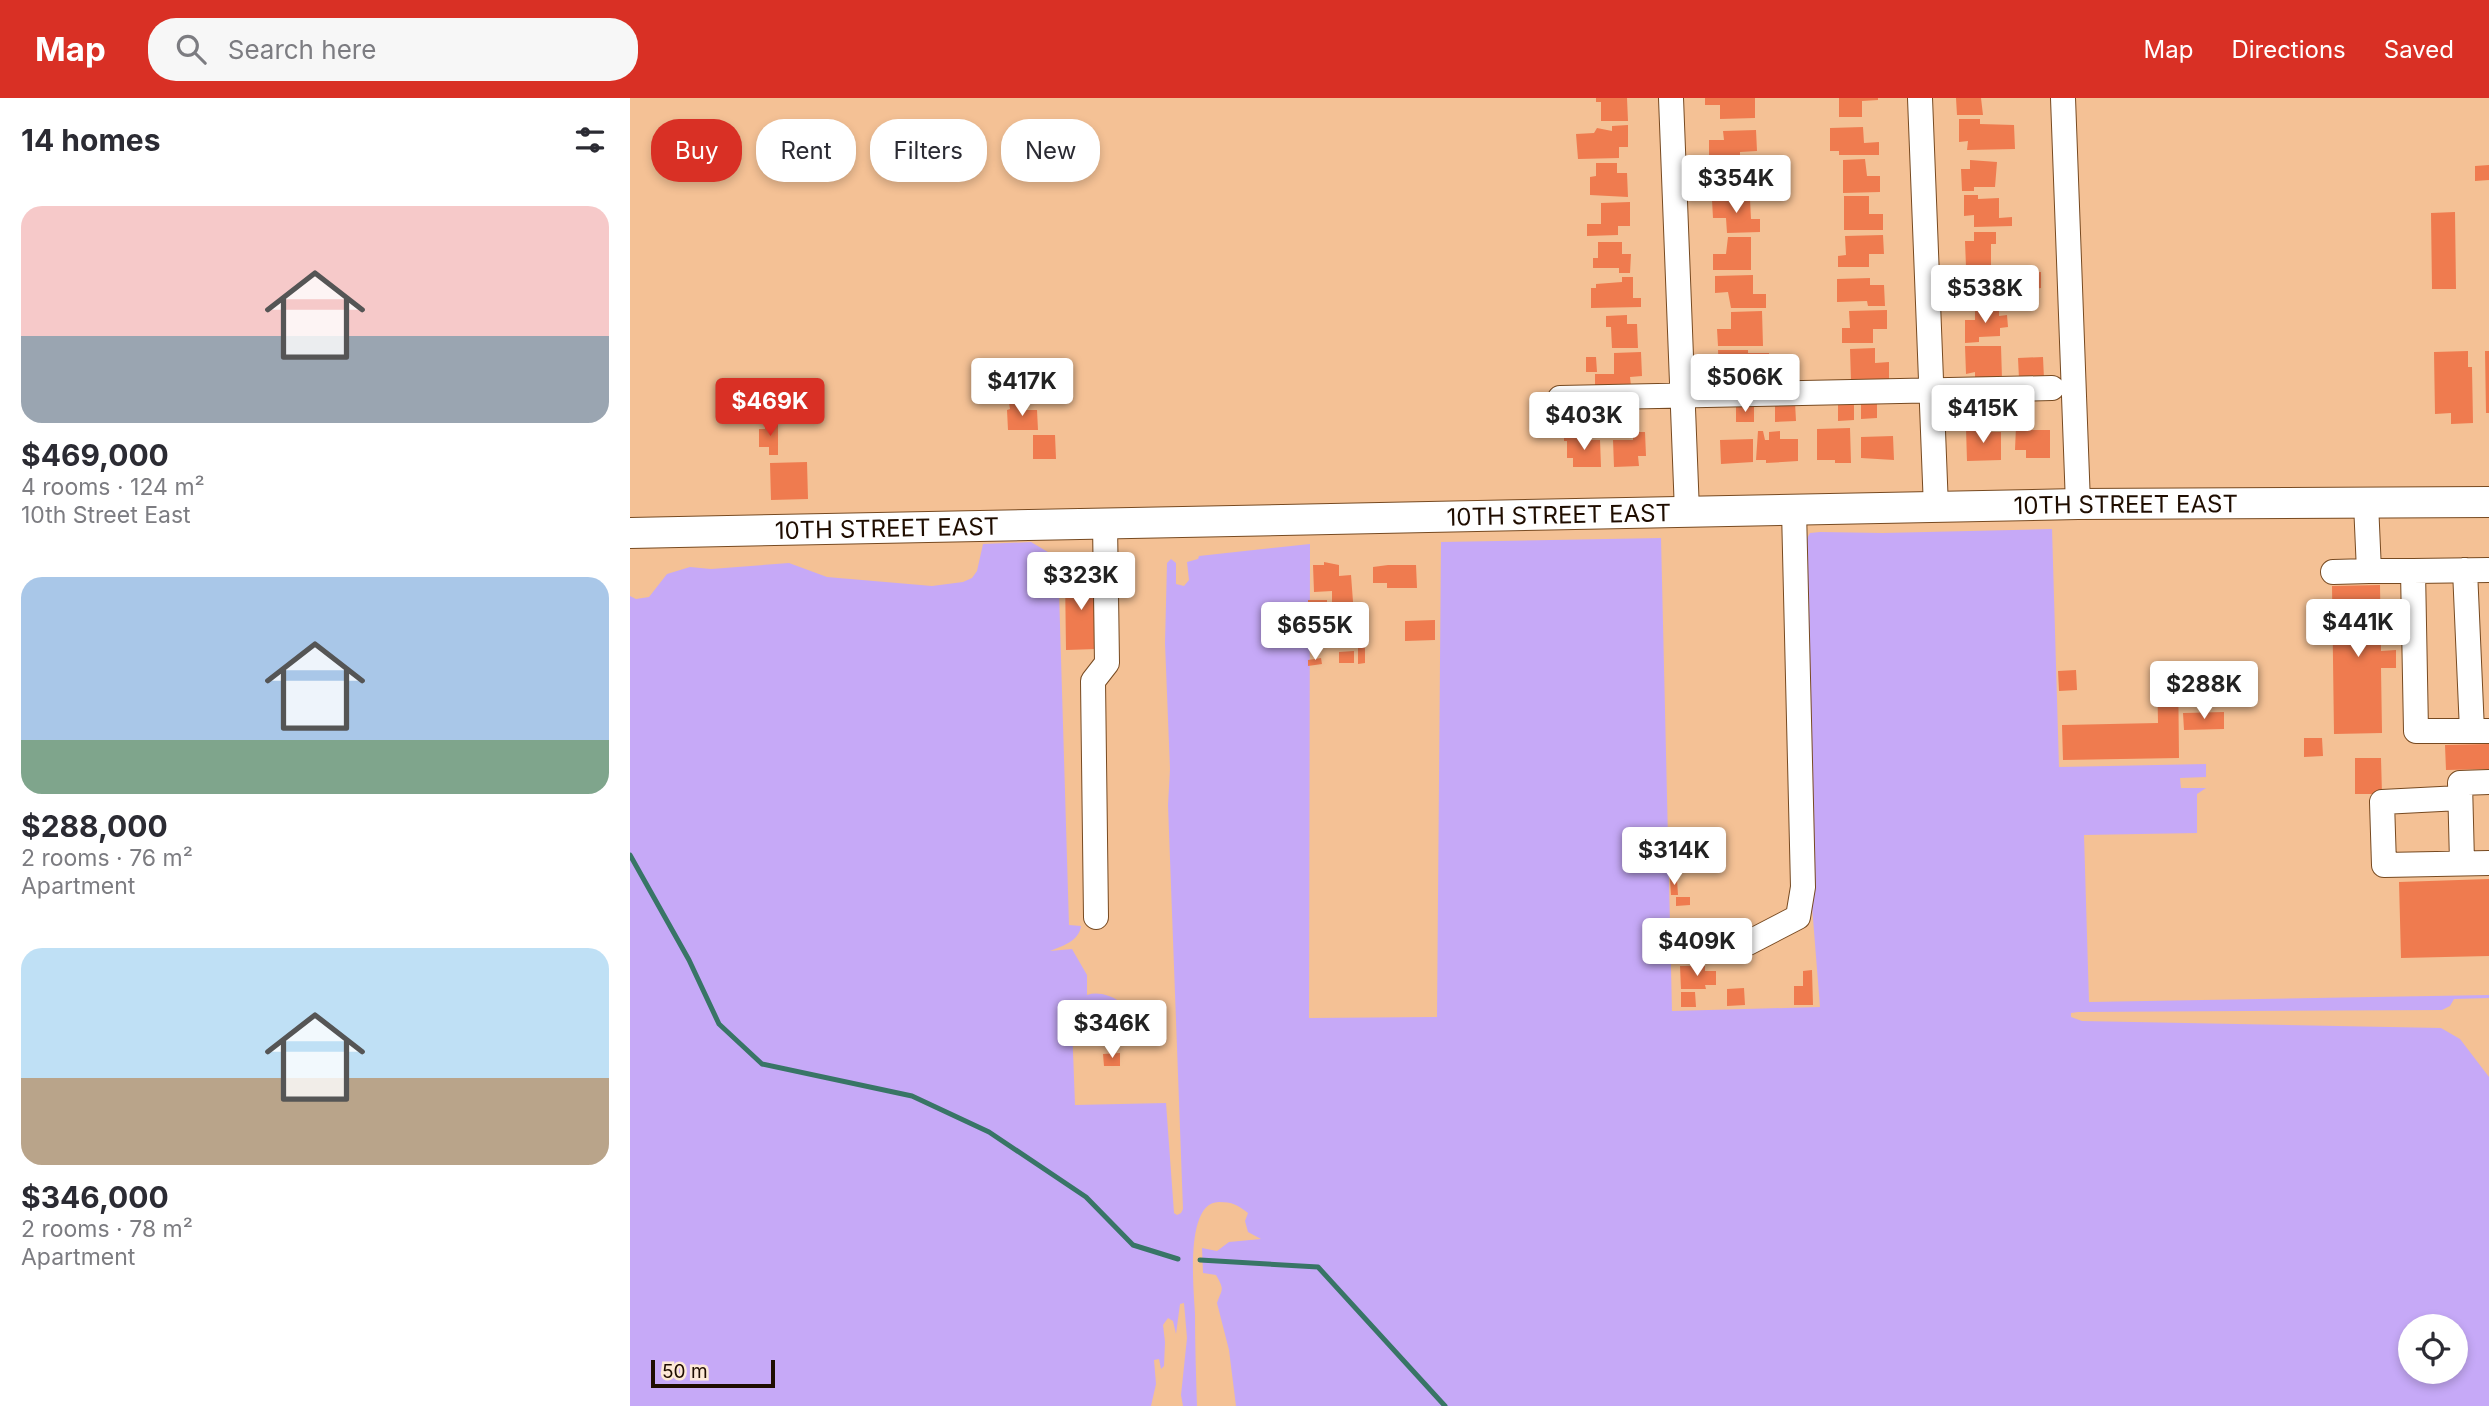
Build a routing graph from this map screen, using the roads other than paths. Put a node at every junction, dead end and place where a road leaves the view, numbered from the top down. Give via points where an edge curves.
1 (1671, 98) edge
2 (1920, 98) edge
3 (2063, 98) edge
4 (2052, 388) dead end
5 (1932, 390) junction
6 (1683, 395) junction
7 (1560, 398) dead end
8 (2489, 502) edge
9 (2366, 503) junction
10 (2078, 505) junction
11 (1936, 508) junction
12 (1794, 510) junction
13 (1687, 512) junction
14 (1105, 523) junction
15 (630, 533) edge
16 (2477, 570) edge
17 (2369, 571) junction
18 (2413, 571) junction
19 (2333, 572) dead end
20 (2480, 731) edge
21 (2489, 782) edge
22 (2460, 798) junction
23 (2462, 862) junction
24 (2489, 863) edge
25 (1096, 917) dead end
26 (1718, 951) dead end

1 - 6 street
2 - 5 street
3 - 10 street
4 - 5 street
5 - 6 street
5 - 11 street
6 - 7 street
6 - 13 street
8 - 9 main road, 10TH STREET EAST
9 - 10 main road, 10TH STREET EAST
9 - 17 street
10 - 11 main road, 10TH STREET EAST
11 - 12 main road, 10TH STREET EAST
12 - 13 main road, 10TH STREET EAST
12 - 26 street via 1803,887 1798,917 1748,943
13 - 14 main road, 10TH STREET EAST
14 - 15 main road, 10TH STREET EAST
14 - 25 street via 1107,663 1093,681
16 - 18 street
16 - 20 street
17 - 18 street
17 - 19 street
18 - 20 street via 2416,731
21 - 22 street via 2460,783
22 - 23 street
22 - 23 street via 2382,802 2384,865
23 - 24 street

